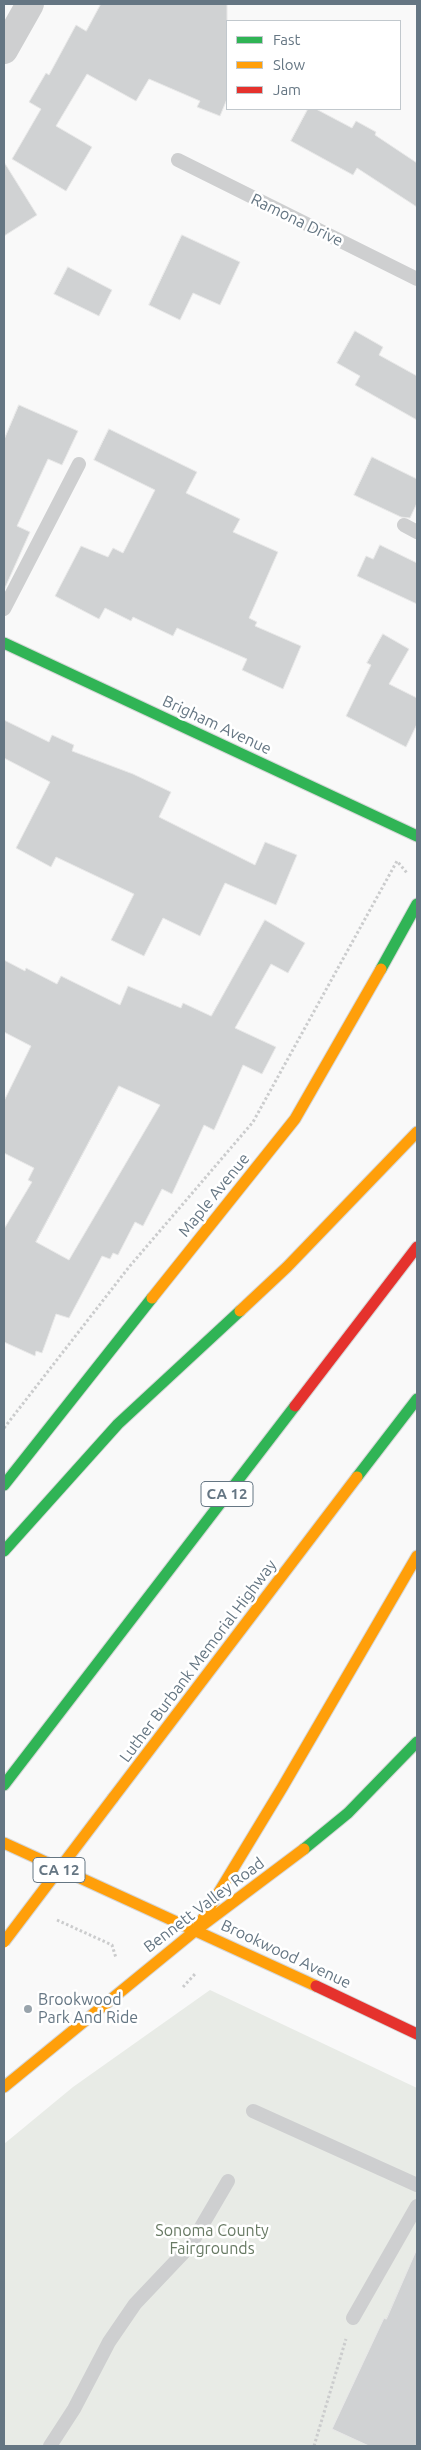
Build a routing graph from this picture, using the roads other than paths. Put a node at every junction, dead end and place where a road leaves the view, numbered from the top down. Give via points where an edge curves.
1 (30, 4) edge
2 (4, 50) edge
3 (178, 160) dead end
4 (417, 279) edge
5 (79, 464) dead end
6 (404, 526) dead end
7 (417, 532) edge
8 (4, 609) edge
9 (4, 643) edge
10 (417, 836) edge
11 (417, 904) edge
12 (417, 1132) edge
13 (417, 1247) edge
14 (417, 1399) edge
15 (4, 1456) edge
16 (18, 1466) junction
17 (4, 1485) edge
18 (4, 1551) edge
19 (417, 1556) edge
20 (417, 1742) edge
21 (4, 1785) edge
22 (4, 1843) edge
23 (196, 1930) junction
24 (4, 1942) edge
25 (417, 2034) edge
26 (4, 2087) edge
27 (253, 2111) dead end
28 (228, 2181) dead end
29 (417, 2185) edge
30 (417, 2206) edge
31 (353, 2318) road end
32 (50, 2446) edge

1 - 2 street
3 - 4 lane, Ramona Drive
5 - 8 lane
6 - 7 lane
9 - 10 main road, Brigham Avenue
11 - 16 main road, Maple Avenue via 295,1119
12 - 18 main road via 287,1267 106,1436
13 - 21 main road, CA 12
14 - 24 main road, Luther Burbank Memorial Highway / CA 12, bridge
15 - 16 lane
16 - 17 main road, Maple Avenue
19 - 23 main road
20 - 23 main road, Bennett Valley Road via 348,1813
22 - 23 main road, Brookwood Avenue
23 - 25 main road, Brookwood Avenue
23 - 26 main road, Bennett Valley Road
27 - 29 lane
28 - 32 lane via 190,2246 135,2304
30 - 31 lane

